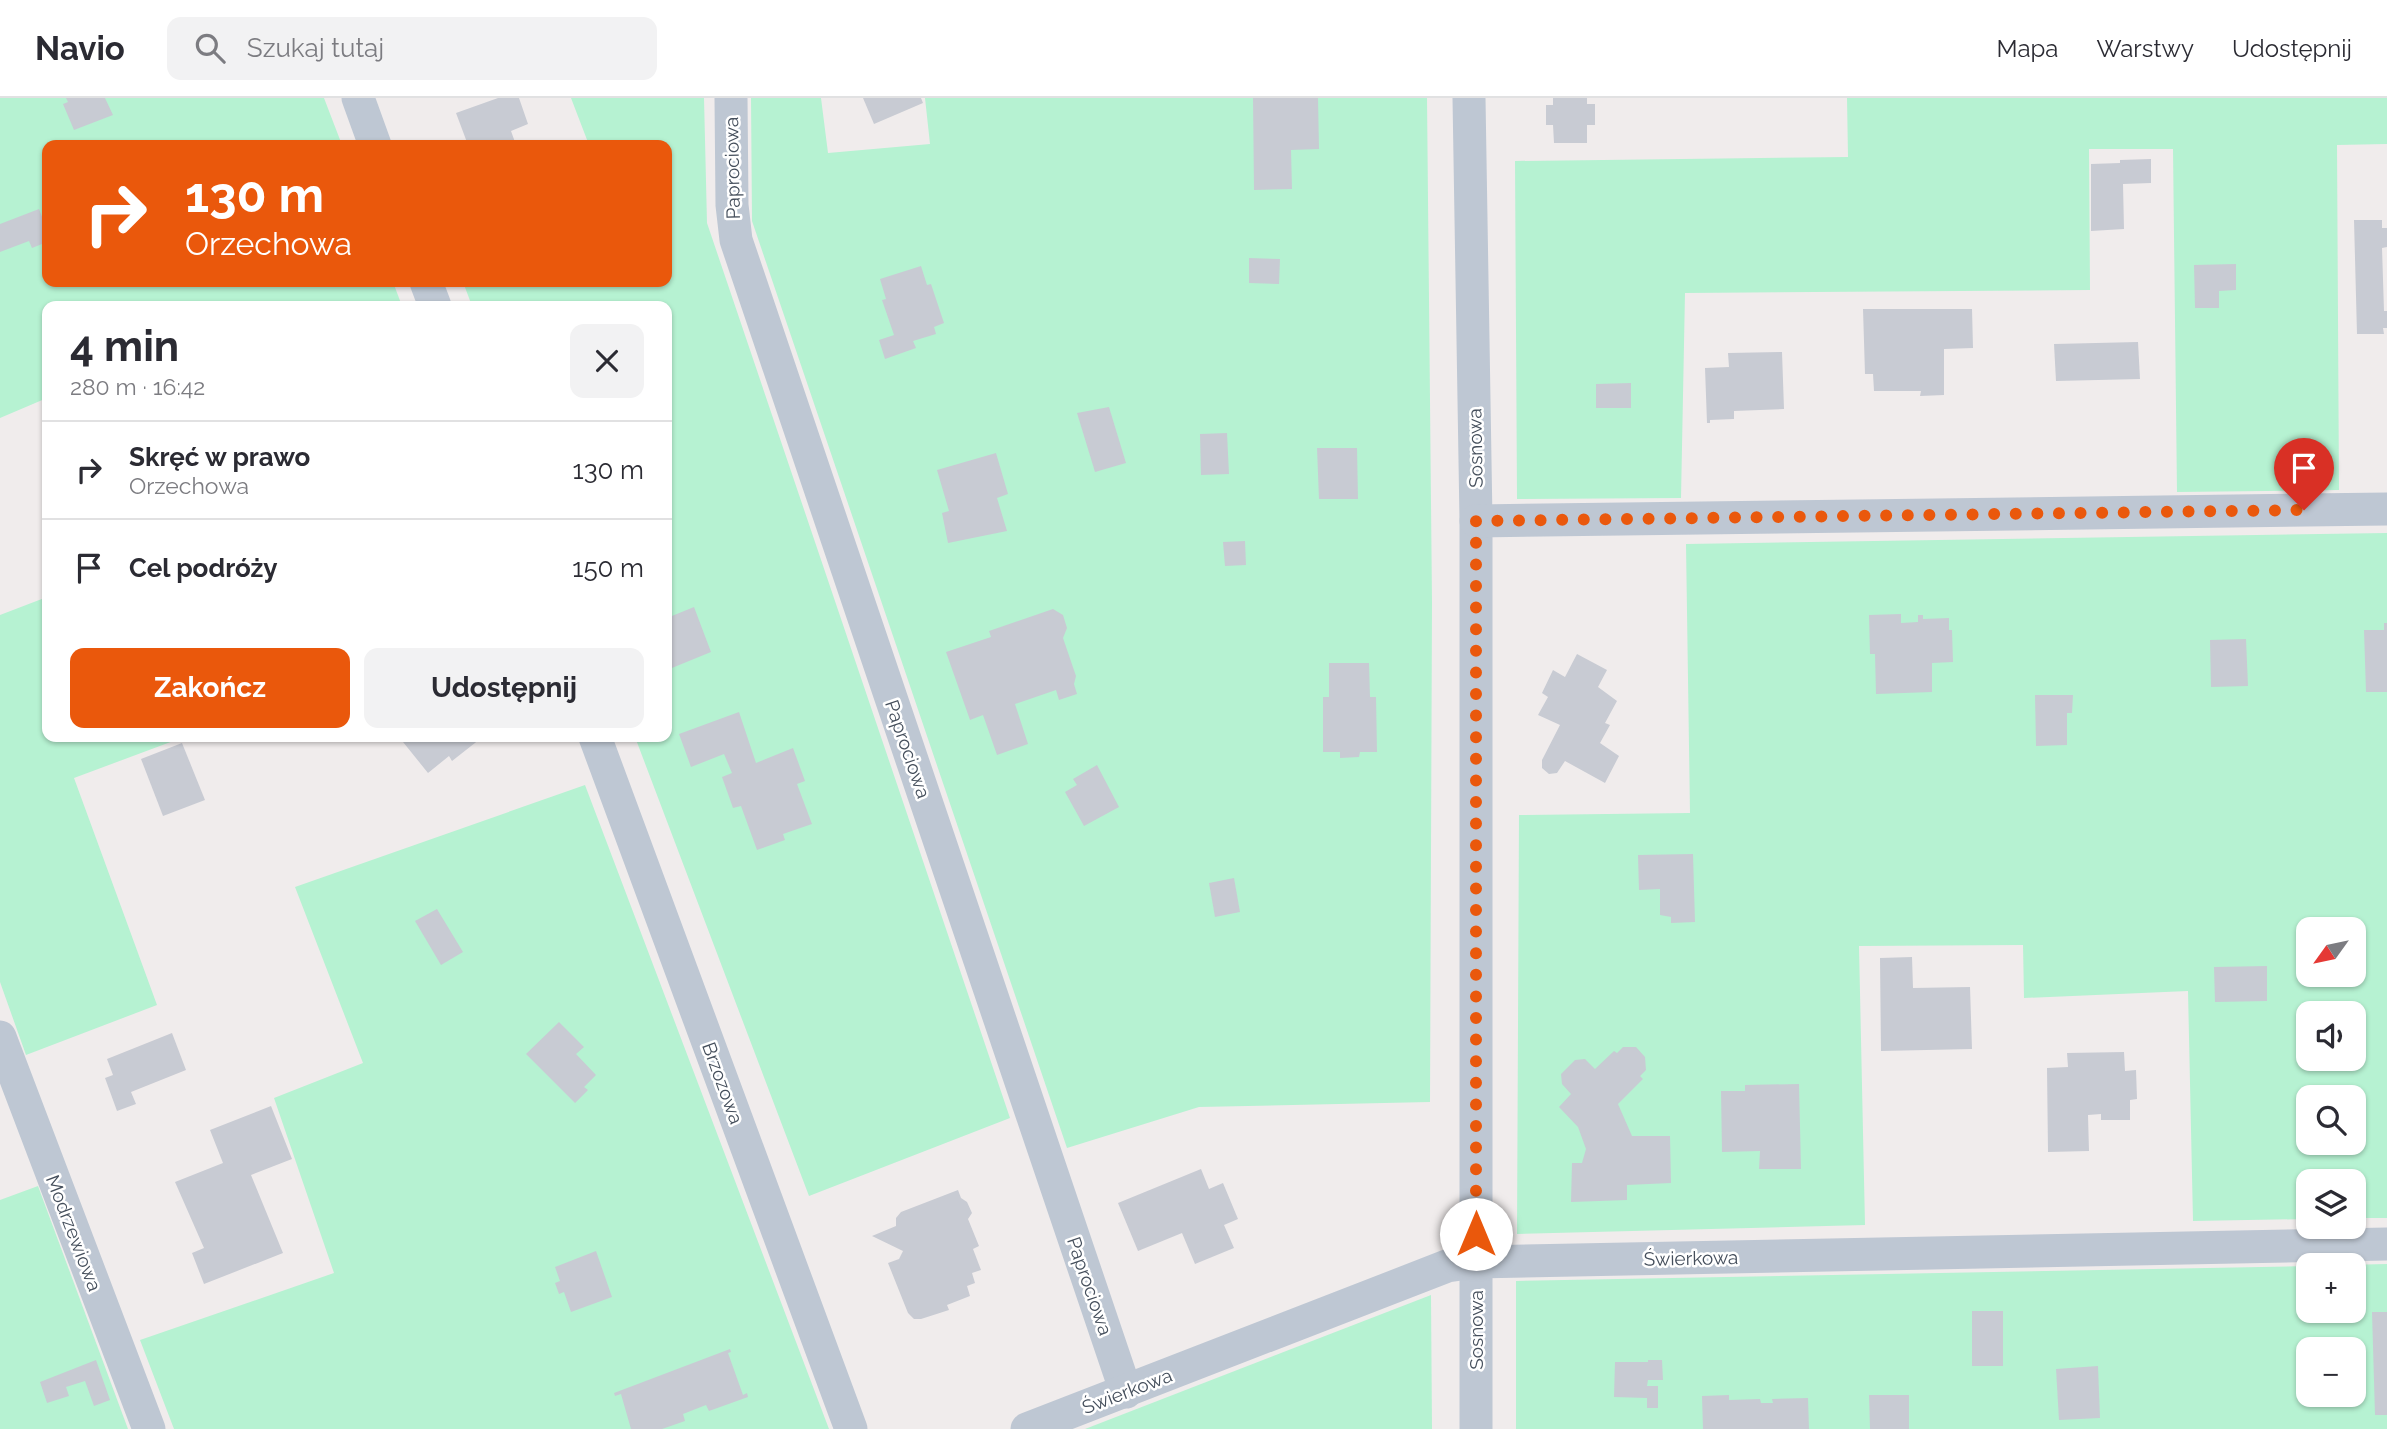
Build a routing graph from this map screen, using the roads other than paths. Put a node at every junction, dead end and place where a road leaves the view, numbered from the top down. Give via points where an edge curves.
1 (358, 98) edge
2 (731, 98) edge
3 (1469, 98) edge
4 (373, 140) edge
5 (2387, 509) edge
6 (1476, 521) junction
7 (596, 742) edge
8 (0, 1037) edge
9 (2387, 1244) edge
10 (1476, 1262) junction
11 (1126, 1392) junction
12 (149, 1429) edge
13 (851, 1429) edge
14 (1027, 1429) edge
15 (1476, 1429) edge

1 - 4 street
2 - 11 street, Paprociowa via 736,240
3 - 6 street, Sosnowa
5 - 6 street
6 - 10 street, Sosnowa
7 - 13 street, Brzozowa
8 - 12 street, Modrzewiowa
9 - 10 street, Świerkowa
10 - 11 street, Świerkowa via 1447,1266
10 - 15 street, Sosnowa
11 - 14 street, Świerkowa

